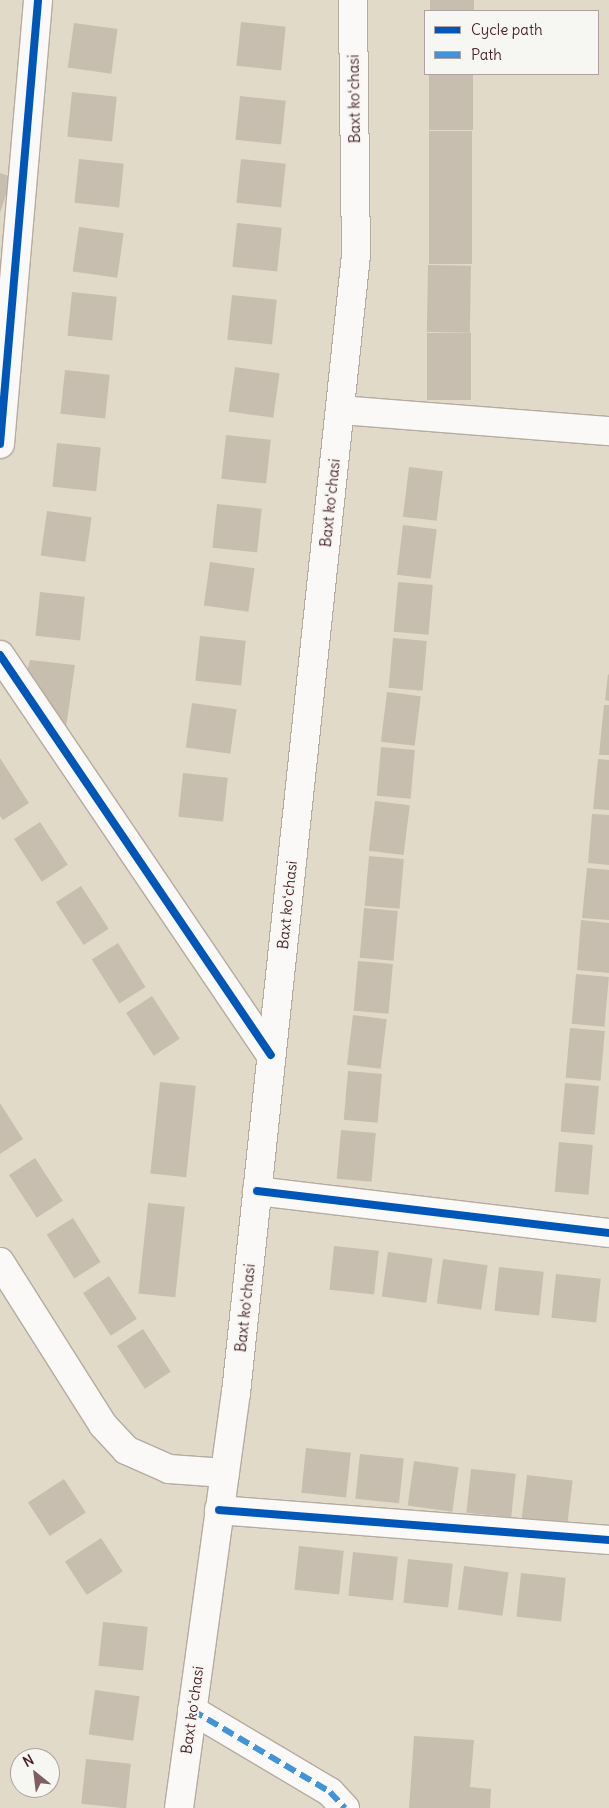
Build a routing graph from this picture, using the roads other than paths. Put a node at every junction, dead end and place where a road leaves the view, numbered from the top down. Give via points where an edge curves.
1 (38, 0) edge
2 (353, 0) edge
3 (20, 229) junction
4 (0, 254) edge
5 (340, 410) junction
6 (609, 431) edge
7 (0, 444) edge
8 (0, 655) edge
9 (271, 1055) junction
10 (257, 1191) junction
11 (609, 1233) edge
12 (0, 1262) edge
13 (226, 1473) junction
14 (219, 1510) junction
15 (609, 1540) edge
16 (192, 1710) junction
17 (179, 1808) edge
18 (345, 1808) edge

1 - 3 street
2 - 5 street, Baxt koʻchasi via 356,256
3 - 4 street
3 - 7 street
5 - 6 street
5 - 9 street, Baxt koʻchasi
8 - 9 street
9 - 10 street, Baxt koʻchasi
10 - 11 street
10 - 13 street, Baxt koʻchasi
12 - 13 street via 103,1425 126,1450 169,1469
13 - 14 street, Baxt koʻchasi
14 - 15 street
14 - 16 street, Baxt koʻchasi
16 - 17 street, Baxt koʻchasi
16 - 18 street via 330,1792

